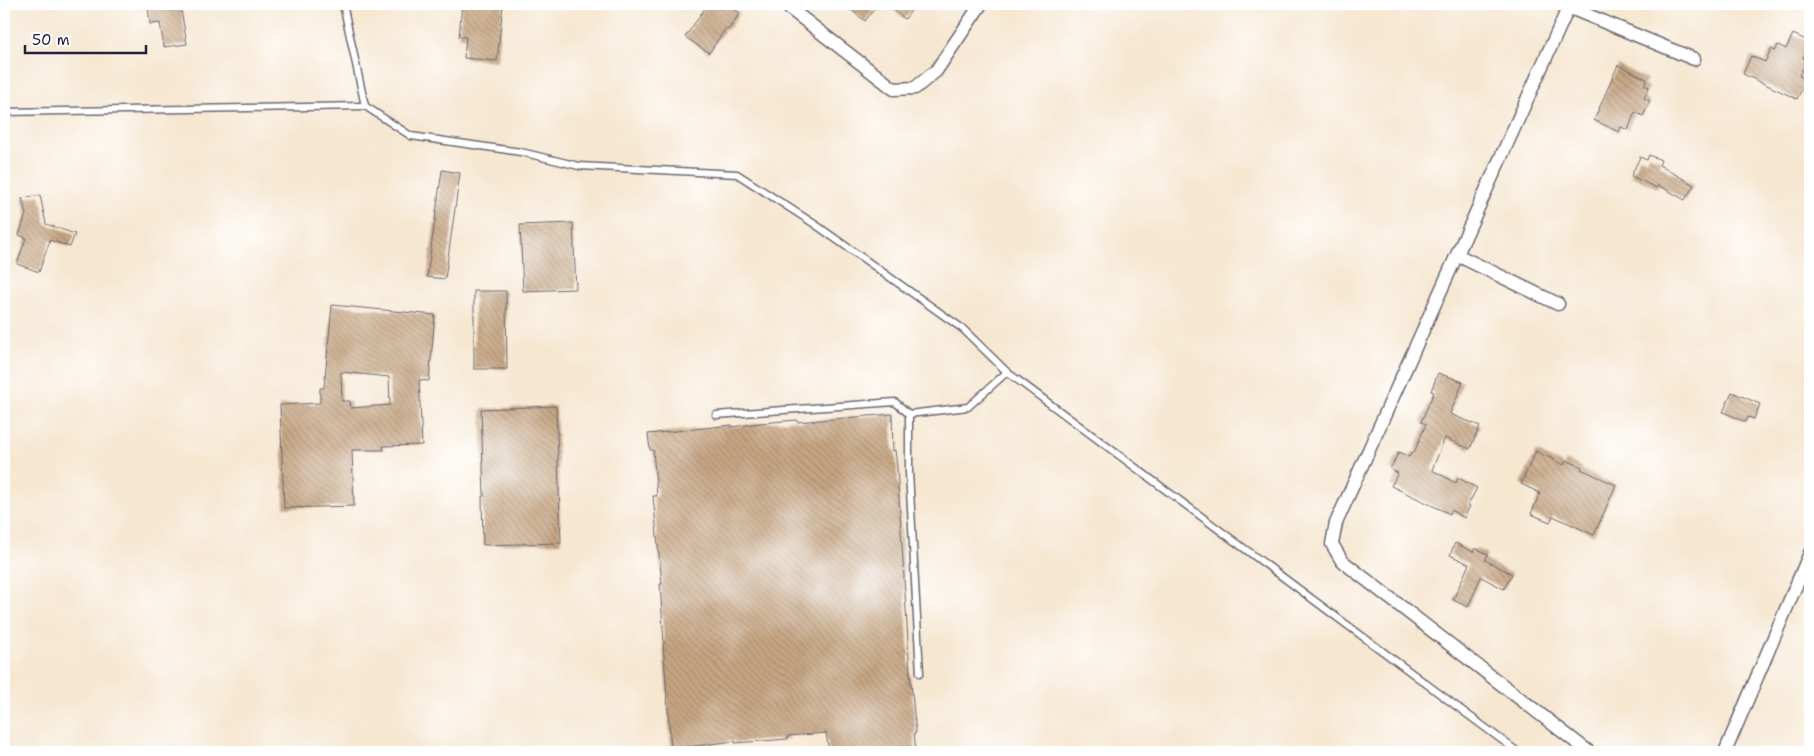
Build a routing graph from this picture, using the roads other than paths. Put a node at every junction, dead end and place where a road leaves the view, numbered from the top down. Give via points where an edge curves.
1 (343, 4) edge
2 (784, 4) edge
3 (981, 4) edge
4 (1569, 6) edge
5 (1694, 59) dead end
6 (365, 106) junction
7 (4, 112) edge
8 (1457, 255) junction
9 (1558, 304) dead end
10 (1007, 372) junction
11 (909, 414) junction
12 (716, 415) dead end
13 (1810, 553) edge
14 (920, 673) dead end
15 (1518, 752) edge
16 (1589, 752) edge
17 (1725, 752) edge

1 - 6 lane
2 - 3 street via 894,89 915,88 936,71
4 - 5 street
4 - 8 street
6 - 7 lane
6 - 10 lane via 411,136 521,152 579,166 737,174 816,225 963,329
8 - 9 street
8 - 16 street via 1336,523 1332,544 1342,561
10 - 11 lane via 968,407
10 - 15 lane
11 - 12 lane via 895,402
11 - 14 lane via 908,472
13 - 17 street

